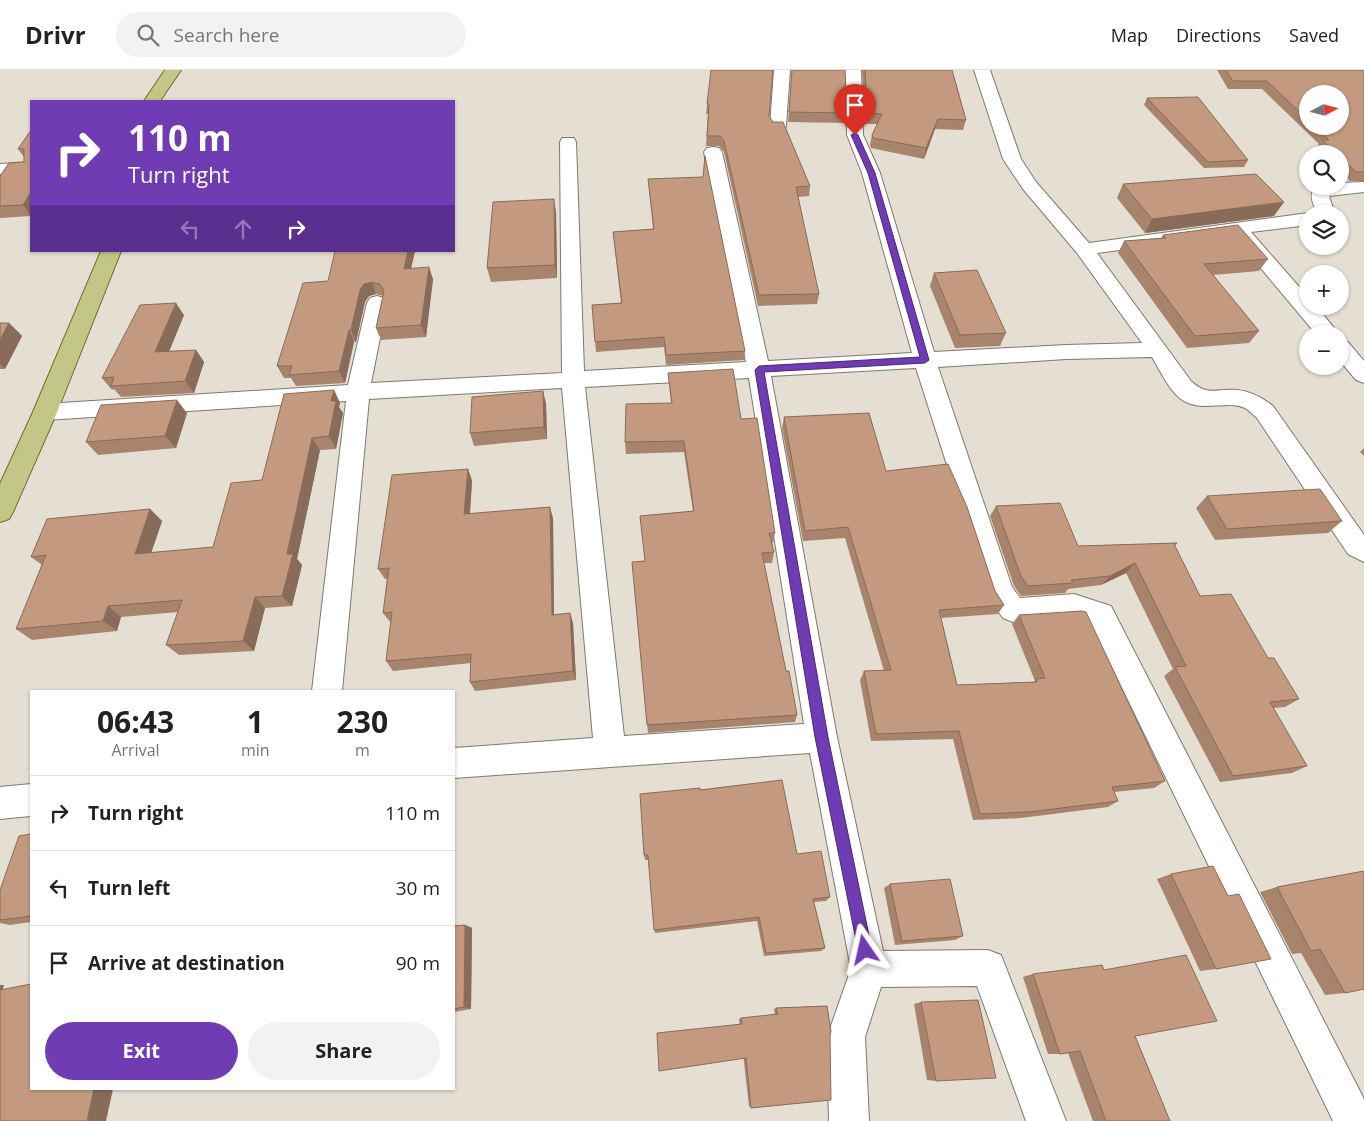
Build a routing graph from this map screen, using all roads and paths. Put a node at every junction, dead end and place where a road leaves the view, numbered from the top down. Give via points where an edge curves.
1 (173, 70) edge
2 (782, 70) edge
3 (853, 70) edge
4 (982, 70) edge
5 (153, 100) edge
6 (778, 126) edge
7 (568, 142) dead end
8 (713, 152) edge
9 (30, 168) edge
10 (0, 169) edge
11 (1364, 187) edge
12 (1323, 205) edge
13 (1299, 220) edge
14 (1237, 227) junction
15 (1084, 250) junction
16 (111, 252) edge
17 (377, 302) edge
18 (1320, 325) edge
19 (1158, 350) junction
20 (1349, 358) edge
21 (925, 360) junction
22 (759, 370) junction
23 (1364, 375) edge
24 (573, 380) junction
25 (358, 392) junction
26 (45, 412) junction
27 (0, 512) edge
28 (1364, 551) edge
29 (327, 690) edge
30 (822, 737) junction
31 (610, 752) junction
32 (455, 763) edge
33 (30, 800) edge
34 (0, 803) edge
35 (869, 970) junction
36 (849, 1121) edge
37 (1046, 1121) edge
38 (1354, 1121) edge

1 - 5 main road
2 - 6 street
3 - 21 street via 855,135 872,173
4 - 15 street via 1012,160
7 - 24 street
8 - 22 street
9 - 10 street
11 - 12 street via 1320,193
13 - 14 street
14 - 15 street
14 - 18 street
15 - 19 street
16 - 26 main road
17 - 25 street
19 - 21 street
19 - 28 street via 1192,395 1206,399 1238,398 1254,402 1265,412 1357,546
20 - 23 street
21 - 22 street
21 - 38 street via 1000,592 1013,610 1074,606 1101,614
22 - 24 street
22 - 30 street
24 - 25 street
24 - 31 street
25 - 26 street
25 - 29 street
26 - 27 main road
30 - 31 street
30 - 35 street
31 - 32 street
33 - 34 street
35 - 36 street via 846,1037
35 - 37 street via 988,968

